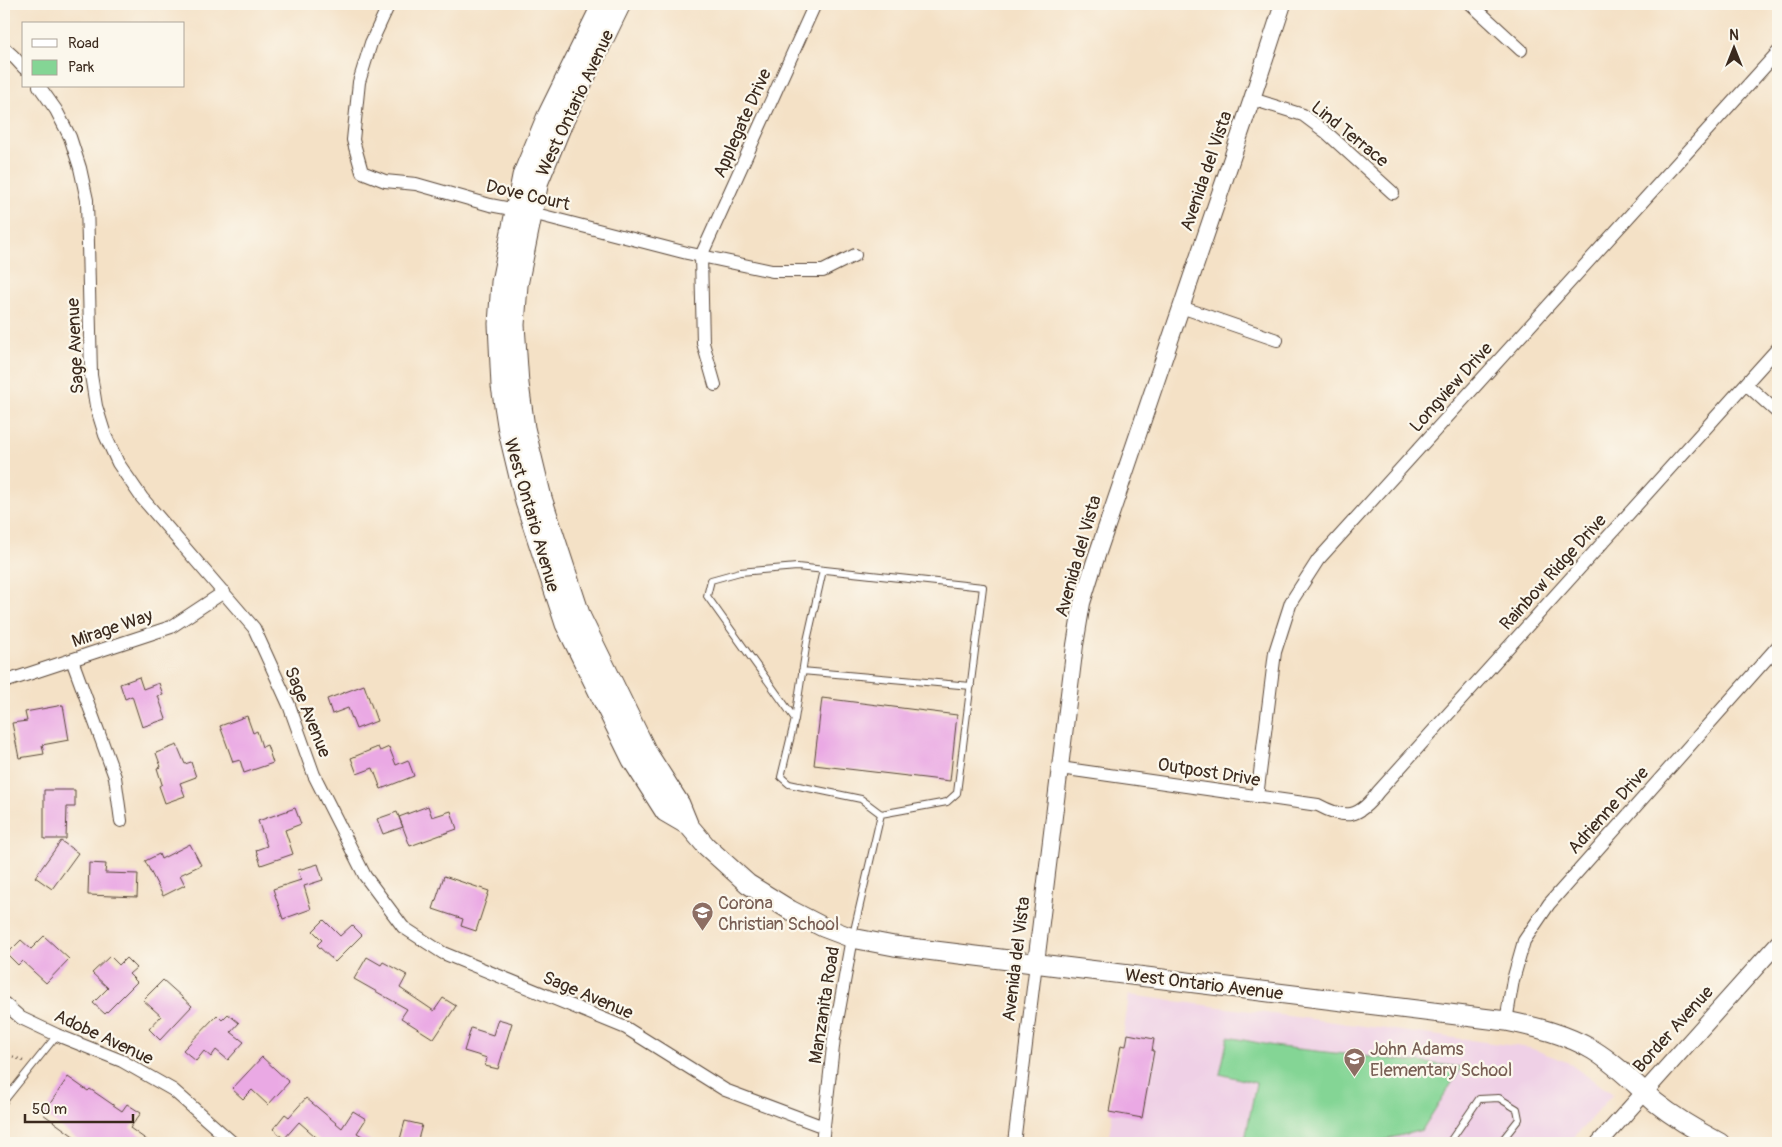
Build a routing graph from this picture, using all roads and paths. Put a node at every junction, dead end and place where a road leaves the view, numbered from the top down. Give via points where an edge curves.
1 (389, 4) edge
2 (602, 4) edge
3 (621, 4) edge
4 (815, 4) edge
5 (1283, 4) edge
6 (1471, 4) edge
7 (4, 48) edge
8 (1521, 50) dead end
9 (1778, 52) edge
10 (22, 66) edge
11 (40, 88) edge
12 (1252, 99) junction
13 (1394, 193) dead end
14 (524, 211) junction
15 (855, 255) dead end
16 (701, 256) junction
17 (1181, 307) junction
18 (1277, 340) dead end
19 (1778, 348) edge
20 (1746, 384) junction
21 (714, 385) dead end
22 (1778, 413) edge
23 (823, 570) junction
24 (224, 592) junction
25 (1778, 646) edge
26 (72, 660) junction
27 (802, 671) junction
28 (4, 682) edge
29 (971, 686) junction
30 (795, 718) junction
31 (1060, 768) junction
32 (1257, 798) junction
33 (881, 814) junction
34 (1351, 814) joint
35 (121, 821) dead end
36 (852, 938) junction
37 (1778, 943) edge
38 (1036, 963) junction
39 (4, 1003) edge
40 (1506, 1021) junction
41 (57, 1035) junction
42 (4, 1052) edge
43 (33, 1065) junction
44 (1644, 1092) junction
45 (4, 1101) edge
46 (824, 1126) junction
47 (233, 1143) edge
48 (822, 1143) edge
49 (1014, 1143) edge
50 (1449, 1143) edge
51 (1500, 1143) edge
52 (1599, 1143) edge
53 (1720, 1143) edge

1 - 14 street, Dove Court via 371,43 359,82 353,140 362,172 385,181 416,184
2 - 14 main road, West Ontario Avenue via 546,118 522,176
3 - 14 main road, West Ontario Avenue
4 - 16 street, Applegate Drive
5 - 12 street, Avenida del Vista
6 - 8 street
7 - 10 street
9 - 32 street, Longview Drive via 1318,560 1291,602 1275,652
11 - 24 street, Sage Avenue via 70,137 87,200 91,375 105,435 118,463 142,498
12 - 13 street, Lind Terrace via 1303,115
12 - 17 street, Avenida del Vista
14 - 16 street, Dove Court
14 - 36 main road, West Ontario Avenue via 515,325 519,384 542,498 581,617 647,752 680,804 689,826 748,884 790,910
15 - 16 street, Dove Court via 823,271 772,271
16 - 21 street via 703,343
17 - 18 street
17 - 31 street, Avenida del Vista via 1082,603
19 - 20 street, Rainbow Ridge Drive
20 - 22 street
20 - 34 street, Rainbow Ridge Drive via 1367,807
23 - 27 lane
23 - 29 lane via 983,587
23 - 30 lane via 797,567 740,572 711,580 707,596
24 - 26 street, Mirage Way via 171,627
24 - 46 street, Sage Avenue via 254,628 314,775 364,876 403,928 443,953 626,1028 724,1090
25 - 40 street, Adrienne Drive via 1549,904 1524,941
26 - 28 street, Mirage Way
26 - 35 street via 115,777
27 - 29 lane
27 - 30 lane
29 - 33 lane via 957,793 948,802
30 - 33 lane via 781,777 789,784 861,799
31 - 32 street, Outpost Drive
31 - 38 street, Avenida del Vista
32 - 34 street, Outpost Drive via 1318,805 1334,814
33 - 36 lane, Manzanita Road
36 - 38 main road, West Ontario Avenue
36 - 46 street, Manzanita Road via 834,1038
37 - 44 street, Border Avenue
38 - 40 main road, West Ontario Avenue
38 - 49 street, Avenida del Vista
39 - 41 street, Adobe Avenue via 21,1018
40 - 44 main road, West Ontario Avenue via 1571,1039 1615,1066
41 - 43 lane
41 - 47 street, Adobe Avenue via 122,1061 173,1090
42 - 43 path
43 - 45 lane
44 - 52 street, Border Avenue
44 - 53 main road, West Ontario Avenue via 1691,1128
46 - 48 street, Manzanita Road
50 - 51 lane via 1479,1099 1499,1098 1517,1109 1519,1119

